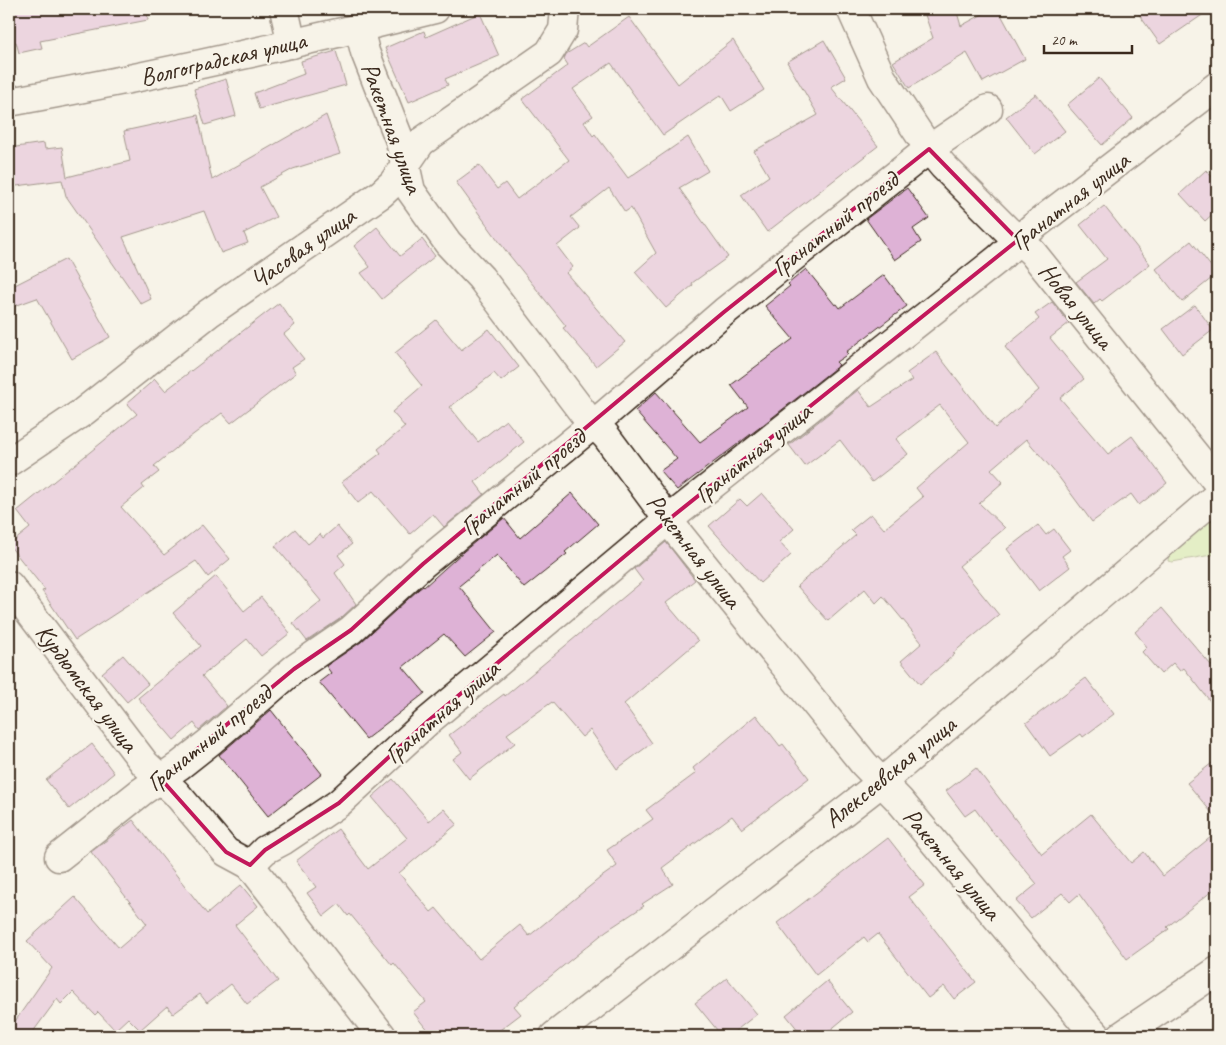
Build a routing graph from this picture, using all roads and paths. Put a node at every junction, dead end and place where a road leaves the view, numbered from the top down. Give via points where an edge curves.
1 (284, 9) edge
2 (435, 9) edge
3 (565, 9) edge
4 (851, 9) edge
5 (359, 28) junction
6 (292, 44) junction
7 (1217, 86) edge
8 (9, 102) edge
9 (988, 109) dead end
10 (929, 149) junction
11 (405, 167) junction
12 (1018, 240) junction
13 (594, 424) junction
14 (9, 462) edge
15 (1217, 482) edge
16 (1217, 496) edge
17 (668, 520) junction
18 (9, 585) edge
19 (161, 779) junction
20 (882, 782) junction
21 (59, 858) dead end
22 (250, 866) junction
23 (1217, 971) edge
24 (382, 1036) edge
25 (554, 1036) edge
26 (1098, 1036) edge
27 (1121, 1036) edge

1 - 6 street
2 - 5 street, Волгоградская улица
3 - 11 street, Часовая улица via 563,30 549,53 421,142
4 - 10 street, Новая улица via 882,78
5 - 6 street, Волгоградская улица
5 - 11 street, Ракетная улица via 365,52 400,141
6 - 8 street, Волгоградская улица via 124,82
7 - 12 street, Гранатная улица
9 - 10 street, Гранатный проезд
10 - 12 street, Новая улица
10 - 13 street, Гранатный проезд via 724,312
11 - 13 street, Ракетная улица via 411,191 448,243 481,278
11 - 14 street, Часовая улица via 381,194 209,313 83,412
12 - 15 street, Новая улица via 1032,252
12 - 17 street, Гранатная улица
13 - 17 street, Ракетная улица
13 - 19 street, Гранатный проезд via 423,564 351,630 294,669
16 - 20 street, Алексеевская улица
17 - 20 street, Ракетная улица via 864,764
17 - 22 street, Гранатная улица via 428,721 339,802 265,850
18 - 19 street, Курдюмская улица via 145,764
19 - 21 street, Гранатный проезд
19 - 22 street, Курдюмская улица via 226,852
20 - 25 street, Алексеевская улица
20 - 26 street, Ракетная улица
22 - 24 street, Курдюмская улица
23 - 27 street

